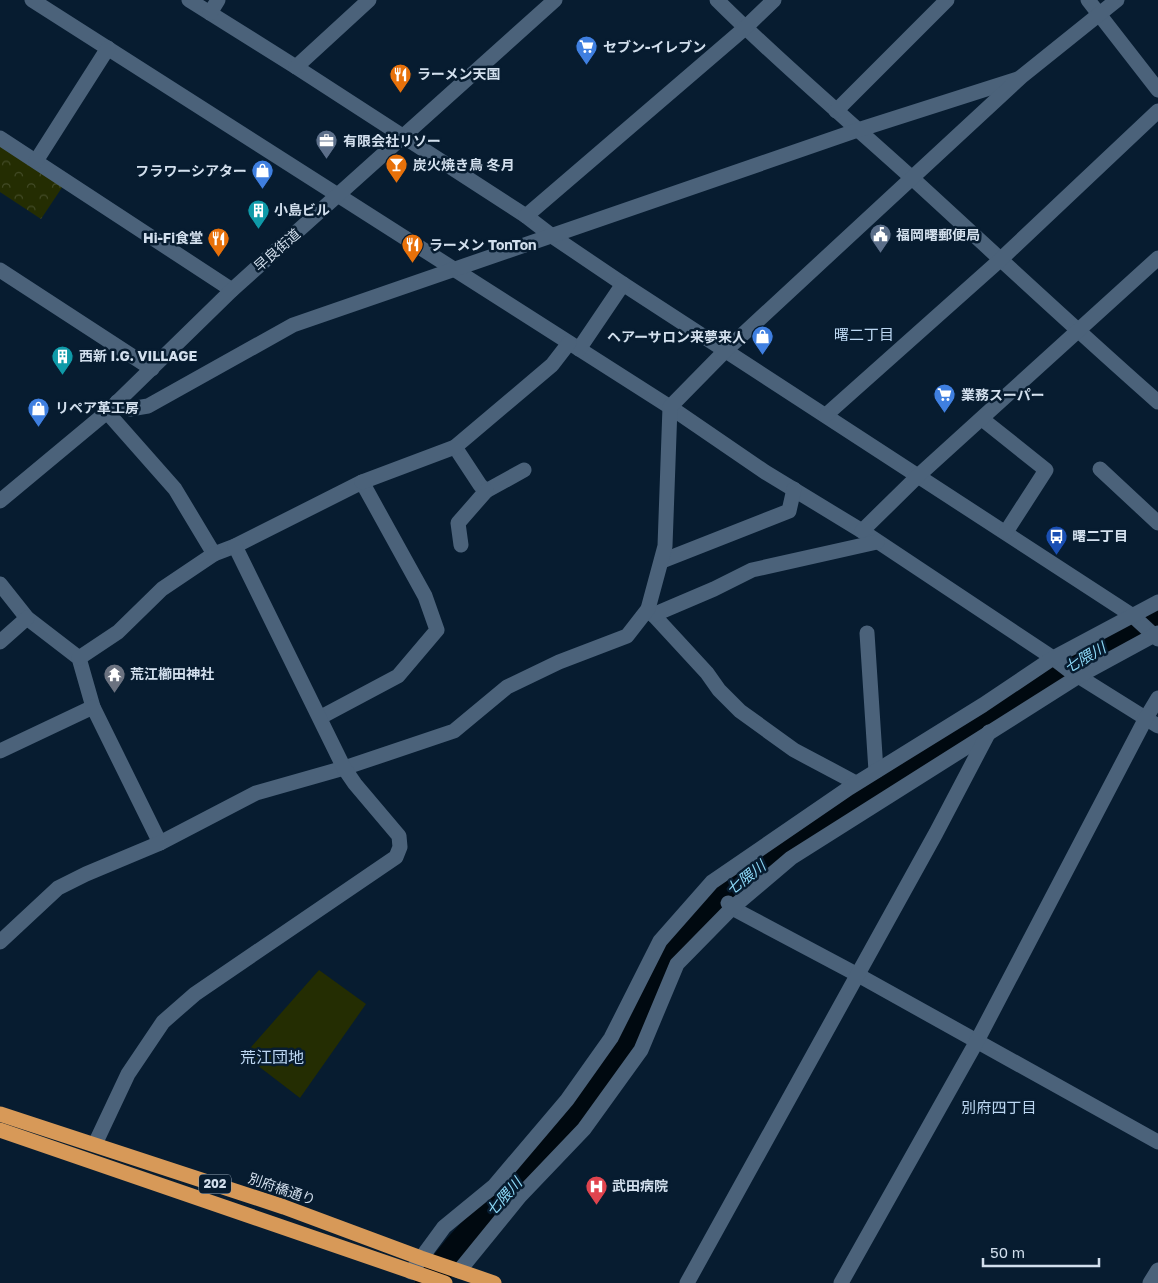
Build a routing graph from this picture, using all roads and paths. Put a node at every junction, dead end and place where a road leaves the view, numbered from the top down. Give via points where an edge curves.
1 (32, 0) edge
2 (189, 0) edge
3 (218, 0) edge
4 (369, 0) edge
5 (555, 0) edge
6 (717, 0) edge
7 (774, 0) edge
8 (947, 0) edge
9 (1088, 0) edge
10 (1117, 0) edge
11 (1100, 12) junction
12 (210, 13) junction
13 (745, 28) junction
14 (108, 48) junction
15 (296, 67) junction
16 (1021, 78) junction
17 (1158, 90) edge
18 (836, 111) junction
19 (1158, 112) edge
20 (858, 130) junction
21 (402, 136) junction
22 (0, 138) edge
23 (36, 161) junction
24 (913, 179) junction
25 (339, 195) junction
26 (526, 216) junction
27 (552, 236) junction
28 (1158, 258) edge
29 (1000, 260) junction
30 (454, 269) junction
31 (0, 270) edge
32 (623, 284) junction
33 (232, 290) junction
34 (1078, 332) junction
35 (574, 346) junction
36 (726, 350) junction
37 (152, 369) junction
38 (1158, 402) edge
39 (112, 407) junction
40 (670, 407) junction
41 (826, 415) junction
42 (982, 419) junction
43 (455, 447) junction
44 (1100, 469) dead end
45 (524, 470) dead end
46 (919, 476) junction
47 (362, 482) junction
48 (794, 489) junction
49 (486, 492) junction
50 (0, 500) edge
51 (1158, 523) edge
52 (862, 532) junction
53 (1006, 532) junction
54 (877, 542) junction
55 (462, 544) dead end
56 (235, 546) junction
57 (214, 554) junction
58 (662, 561) junction
59 (0, 584) edge
60 (1158, 602) edge
61 (651, 612) junction
62 (27, 618) junction
63 (1135, 618) junction
64 (867, 633) dead end
65 (1155, 635) edge
66 (0, 642) edge
67 (79, 658) junction
68 (1065, 667) junction
69 (1158, 698) edge
70 (93, 707) junction
71 (321, 718) junction
72 (1152, 722) edge
73 (990, 731) junction
74 (0, 751) edge
75 (344, 768) junction
76 (876, 771) junction
77 (852, 785) junction
78 (160, 843) junction
79 (730, 906) junction
80 (0, 942) edge
81 (858, 975) junction
82 (977, 1041) junction
83 (0, 1114) edge
84 (0, 1130) edge
85 (1158, 1142) edge
86 (95, 1144) junction
87 (425, 1260) junction
88 (1158, 1270) edge
89 (458, 1271) junction
90 (414, 1272) junction
91 (445, 1283) edge
92 (494, 1283) edge
93 (687, 1283) edge
94 (841, 1283) edge
95 (1150, 1283) edge

1 - 14 street
2 - 12 street
3 - 12 street
4 - 15 street
5 - 21 street, 早良街道
6 - 13 street
7 - 13 street
8 - 18 street
9 - 11 street
10 - 11 street
11 - 16 street
11 - 17 street
12 - 15 street
13 - 18 street
13 - 26 street
14 - 23 street
14 - 25 street
15 - 21 street
16 - 20 street
16 - 24 street
18 - 20 street
19 - 29 street
20 - 24 street
20 - 27 street
21 - 25 street, 早良街道
21 - 26 street
22 - 23 street
23 - 33 street
24 - 29 street
24 - 36 street
25 - 30 street
25 - 33 street, 早良街道
26 - 27 street
27 - 30 street
27 - 32 street
28 - 34 street
29 - 34 street
29 - 41 street
30 - 35 street
30 - 39 street via 293,326 148,406
31 - 37 street
32 - 35 street
32 - 36 street
33 - 37 street, 早良街道
34 - 38 street
34 - 42 street
35 - 40 street
35 - 43 street
36 - 40 street
36 - 41 street
37 - 39 street, 早良街道
39 - 50 street, 早良街道
39 - 57 street via 175,489
40 - 48 street
40 - 58 street via 666,536
41 - 46 street
42 - 46 street
42 - 53 street via 1046,470
43 - 47 street
43 - 49 street
44 - 51 street
45 - 49 street
46 - 52 street
46 - 53 street
47 - 56 street
47 - 71 street via 425,596 438,630 398,676
48 - 52 street
48 - 58 street via 789,511
49 - 55 street via 458,522
52 - 54 street
53 - 63 street
54 - 61 street via 752,570 714,589
54 - 68 street
56 - 57 street
56 - 71 street
57 - 67 street via 162,588 118,632
58 - 61 street
59 - 62 street
60 - 63 street
61 - 75 street via 626,636 507,687 454,731
61 - 77 street via 740,711 794,750
62 - 66 street
62 - 67 street
63 - 65 street
63 - 68 street
64 - 76 street
65 - 68 street
67 - 70 street
68 - 72 street
68 - 73 street
68 - 76 street via 983,704
69 - 72 street
70 - 74 street
70 - 78 street
71 - 75 street
72 - 82 street
73 - 79 street via 791,858
73 - 81 street
75 - 78 street via 256,793
75 - 86 street via 400,836 396,856 195,994 163,1022 128,1074
76 - 77 street
77 - 87 street via 715,886 660,941 611,1038 568,1100 494,1186 444,1227
78 - 80 street via 58,888
79 - 81 street
79 - 89 street via 677,964 641,1050 584,1129 520,1196
81 - 82 street
81 - 93 street
82 - 85 street
82 - 94 street
83 - 86 highway, 別府橋通り / 202
84 - 90 highway, 202
86 - 87 highway, 別府橋通り / 202 via 284,1206
87 - 89 highway, 別府橋通り / 202
87 - 90 street
88 - 95 street
89 - 92 highway, 別府橋通り / 202
90 - 91 highway, 202

